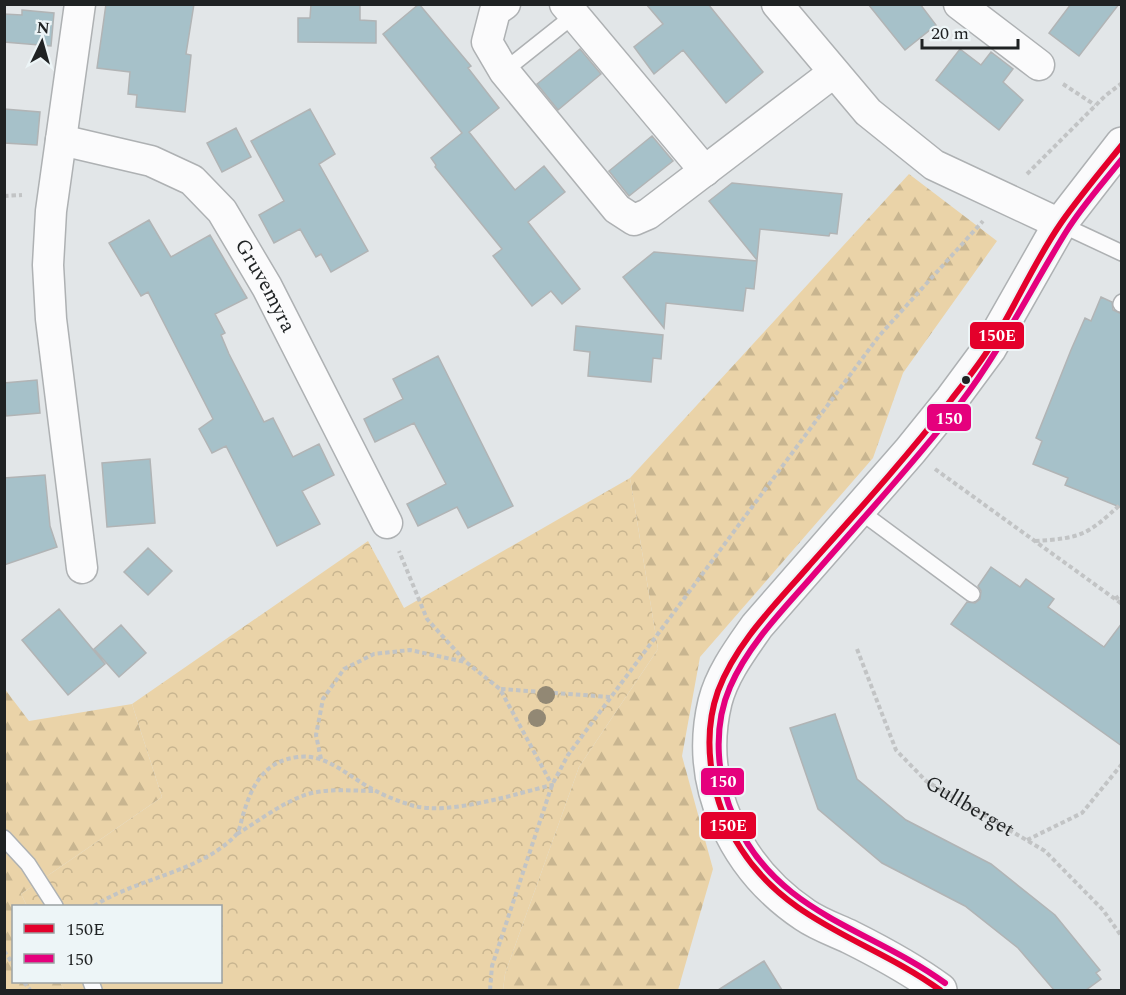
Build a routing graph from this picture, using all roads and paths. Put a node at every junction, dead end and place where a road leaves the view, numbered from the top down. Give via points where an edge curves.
1 (80, 4) edge
2 (505, 4) edge
3 (777, 4) edge
4 (959, 4) edge
5 (569, 10) edge
6 (1039, 65) dead end
7 (504, 71) junction
8 (833, 73) junction
9 (1122, 83) edge
10 (1063, 84) dead end
11 (1095, 105) junction
12 (61, 140) junction
13 (1122, 144) edge
14 (705, 171) junction
15 (24, 195) dead end
16 (4, 196) edge
17 (1004, 198) junction
18 (1060, 224) junction
19 (1122, 253) edge
20 (910, 451) junction
21 (1122, 503) edge
22 (857, 509) junction
23 (387, 523) joint
24 (1035, 541) junction
25 (82, 568) dead end
26 (972, 594) dead end
27 (1122, 594) edge
28 (1115, 599) junction
29 (1122, 604) edge
30 (857, 650) dead end
31 (466, 662) junction
32 (500, 689) junction
33 (610, 697) junction
34 (321, 759) junction
35 (1122, 764) edge
36 (552, 785) junction
37 (376, 791) junction
38 (237, 835) junction
39 (4, 838) edge
40 (1026, 840) junction
41 (54, 905) edge
42 (96, 905) edge
43 (1122, 937) edge
44 (490, 990) edge
45 (940, 990) edge

1 - 12 street
2 - 7 street via 495,11 487,42
3 - 8 street
4 - 6 street
5 - 7 lane
5 - 14 street
7 - 14 street via 617,209 634,220 648,214
8 - 14 street
8 - 17 street via 868,112 934,165
9 - 11 path
10 - 11 path
11 - 17 path
12 - 23 street, Gruvemyra via 151,161 192,180 222,211 267,287
12 - 25 street via 48,265 51,319
13 - 18 street
15 - 16 path
17 - 18 street
17 - 33 path via 879,336
18 - 19 lane
18 - 20 street via 989,349
20 - 22 street
20 - 24 path
21 - 24 path via 1092,529 1074,538
22 - 26 lane
22 - 45 street via 758,626 724,680 711,728 717,804 733,838 777,892 805,915 905,966
23 - 31 path via 427,619
24 - 28 path
27 - 28 path
28 - 29 path
30 - 40 path, Gullberget via 896,750 926,781
31 - 32 path
31 - 34 path via 410,650 374,654 344,669 323,699 316,735
32 - 33 path
32 - 36 path
33 - 36 path via 568,754
34 - 37 path
34 - 38 path via 299,757 271,765 252,786
35 - 40 path via 1082,813
36 - 37 path via 467,806 416,806
36 - 44 path via 492,966
37 - 38 path via 308,794
38 - 42 path via 163,877 111,895
39 - 41 lane via 28,864
40 - 43 path, Gullberget via 1045,851 1103,910

